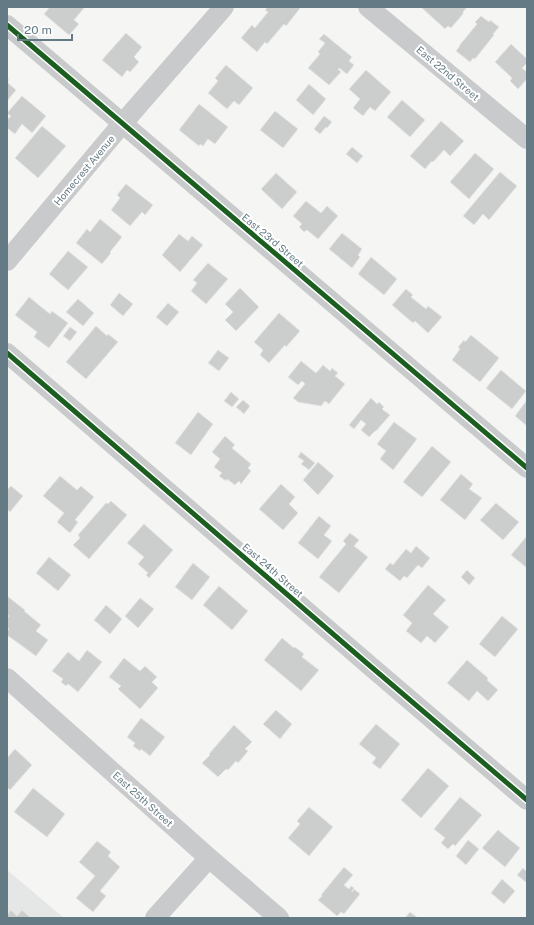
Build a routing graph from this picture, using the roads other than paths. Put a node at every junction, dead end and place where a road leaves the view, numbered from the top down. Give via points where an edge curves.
1 (224, 7) edge
2 (368, 7) edge
3 (7, 25) edge
4 (122, 124) junction
5 (527, 140) edge
6 (7, 261) edge
7 (7, 353) edge
8 (527, 468) edge
9 (7, 678) edge
10 (527, 800) edge
11 (210, 858) junction
12 (155, 918) edge
13 (279, 918) edge

1 - 4 street, Homecrest Avenue
2 - 5 street, East 22nd Street
3 - 4 street, East 23rd Street
4 - 6 street, Homecrest Avenue
4 - 8 street, East 23rd Street
7 - 10 street, East 24th Street
9 - 11 street, East 25th Street
11 - 12 street
11 - 13 street, East 25th Street

